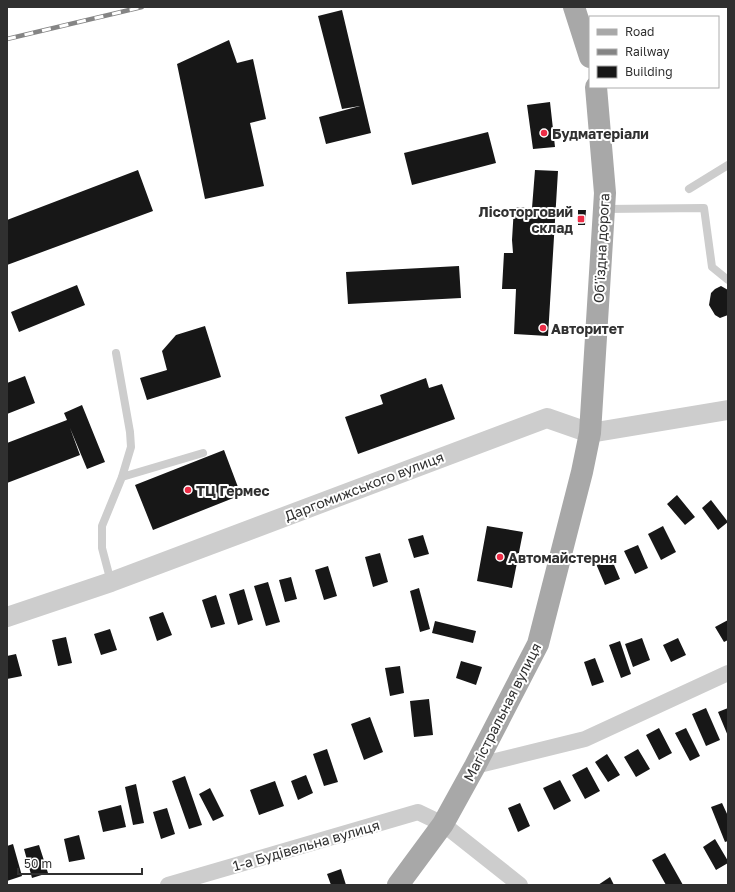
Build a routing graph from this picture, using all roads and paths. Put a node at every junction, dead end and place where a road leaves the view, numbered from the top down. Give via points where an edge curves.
1 (574, 7) edge
2 (589, 55) edge
3 (596, 88) edge
4 (728, 165) edge
5 (688, 189) dead end
6 (604, 208) junction
7 (728, 280) edge
8 (116, 354) dead end
9 (728, 410) edge
10 (590, 433) junction
11 (202, 453) dead end
12 (122, 477) junction
13 (112, 582) junction
14 (7, 617) edge
15 (728, 673) edge
16 (475, 766) junction
17 (443, 824) junction
18 (168, 885) edge
19 (398, 885) edge
20 (520, 885) edge

1 - 2 main road
3 - 6 main road, Об'їздна дорога via 606,193
4 - 5 lane
6 - 7 lane via 704,208 712,267
6 - 10 main road, Об'їздна дорога
8 - 12 lane via 131,448
9 - 10 street, Даргомижського вулиця
10 - 13 street, Даргомижського вулиця via 547,418
10 - 16 main road, Магістральная вулиця via 538,644
11 - 12 lane
12 - 13 lane via 102,526 102,548
13 - 14 street, Даргомижського вулиця
15 - 16 street via 585,739
16 - 17 main road, Магістральная вулиця
17 - 18 street, 1-а Будівельна вулиця via 418,812
17 - 19 main road, Магістральная вулиця
17 - 20 street, 1-а Будівельна вулиця

